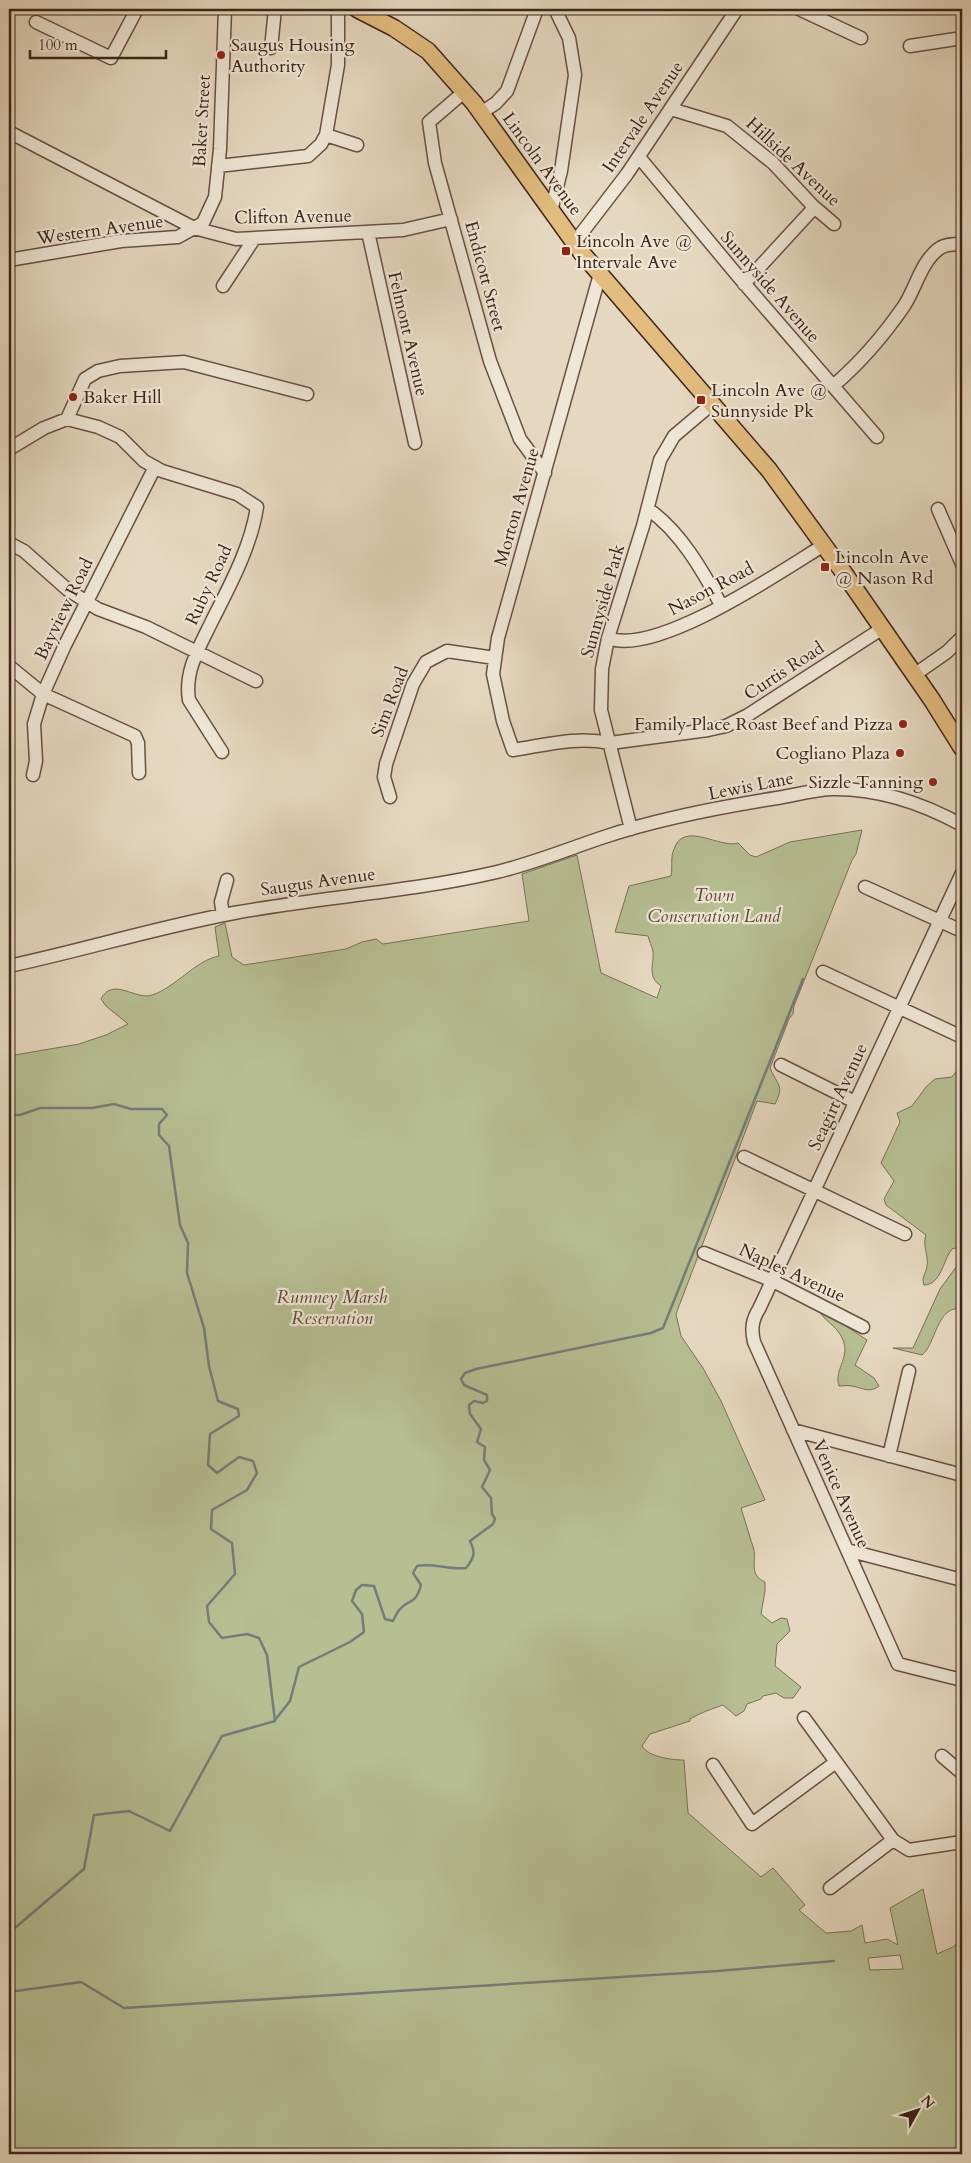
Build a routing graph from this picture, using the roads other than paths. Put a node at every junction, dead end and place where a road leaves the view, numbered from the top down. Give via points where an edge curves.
1 (137, 9) edge
2 (225, 9) edge
3 (274, 9) edge
4 (338, 9) edge
5 (357, 9) edge
6 (537, 9) edge
7 (555, 9) edge
8 (737, 9) edge
9 (799, 9) edge
10 (36, 22) dead end
11 (861, 38) dead end
12 (962, 38) edge
13 (910, 46) dead end
14 (271, 48) dead end
15 (464, 92) junction
16 (671, 109) junction
17 (481, 113) junction
18 (9, 132) edge
19 (326, 135) junction
20 (357, 145) dead end
21 (639, 157) junction
22 (218, 166) junction
23 (813, 206) junction
24 (551, 211) junction
25 (451, 220) junction
26 (834, 224) dead end
27 (194, 228) junction
28 (368, 232) junction
29 (254, 239) junction
30 (574, 243) junction
31 (962, 244) edge
32 (9, 260) edge
33 (600, 274) junction
34 (744, 284) junction
35 (223, 286) dead end
36 (833, 386) junction
37 (307, 394) dead end
38 (713, 403) junction
39 (67, 419) junction
40 (877, 437) dead end
41 (415, 442) dead end
42 (9, 449) edge
43 (155, 467) junction
44 (545, 473) junction
45 (648, 508) junction
46 (938, 509) dead end
47 (9, 543) edge
48 (824, 545) junction
49 (962, 564) edge
50 (87, 602) junction
51 (721, 605) junction
52 (883, 628) junction
53 (962, 637) edge
54 (608, 638) junction
55 (195, 652) junction
56 (495, 658) junction
57 (9, 666) edge
58 (914, 675) junction
59 (256, 681) dead end
60 (43, 694) junction
61 (610, 743) junction
62 (962, 748) edge
63 (513, 750) joint
64 (222, 752) dead end
65 (139, 773) dead end
66 (33, 775) dead end
67 (390, 797) dead end
68 (962, 824) edge
69 (631, 829) junction
70 (962, 873) edge
71 (227, 880) dead end
72 (865, 887) dead end
73 (223, 915) junction
74 (939, 920) junction
75 (962, 931) edge
76 (9, 966) edge
77 (823, 972) dead end
78 (899, 1007) junction
79 (962, 1037) edge
80 (782, 1065) dead end
81 (856, 1102) junction
82 (744, 1157) dead end
83 (815, 1190) junction
84 (905, 1234) dead end
85 (704, 1253) dead end
86 (773, 1281) junction
87 (863, 1327) dead end
88 (752, 1337) joint
89 (910, 1372) dead end
90 (793, 1430) junction
91 (889, 1456) junction
92 (962, 1475) edge
93 (846, 1550) junction
94 (962, 1580) edge
95 (962, 1680) edge
96 (804, 1718) dead end
97 (942, 1756) dead end
98 (836, 1762) junction
99 (713, 1764) dead end
100 (962, 1773) edge
101 (893, 1840) junction
102 (962, 1842) edge
103 (830, 1888) dead end

1 - 10 street via 111,58
2 - 22 street, Baker Street
3 - 14 street
4 - 19 street via 338,65
5 - 15 main road, Lincoln Avenue via 428,51
6 - 17 street via 508,90
7 - 24 street via 569,38 575,74 561,171
8 - 16 street, Intervale Avenue
9 - 11 street
12 - 13 street
15 - 17 main road, Lincoln Avenue
15 - 25 street, Endicott Street via 429,122 435,163
16 - 21 street, Intervale Avenue
16 - 23 street, Hillside Avenue via 727,126 773,163
17 - 24 main road, Lincoln Avenue
18 - 27 street, Clifton Avenue
19 - 20 street
19 - 22 street via 308,156
21 - 30 street, Intervale Avenue
21 - 34 street, Sunnyside Avenue
22 - 27 street, Baker Street via 215,197 203,223
23 - 26 street, Hillside Avenue
23 - 34 street
24 - 30 main road, Lincoln Avenue
25 - 28 street, Clifton Avenue via 403,230
25 - 44 street, Endicott Street via 490,361 520,439
27 - 29 street, Clifton Avenue via 236,239
27 - 32 street, Western Avenue via 178,237 121,241
28 - 29 street, Clifton Avenue
28 - 41 street, Felmont Avenue
29 - 35 street
30 - 33 main road, Lincoln Avenue
31 - 36 street via 940,248 930,258 915,289 894,320 854,368
33 - 38 main road, Lincoln Avenue
33 - 44 street, Morton Avenue
34 - 36 street, Sunnyside Avenue
36 - 40 street, Sunnyside Avenue
37 - 39 street via 184,362 120,366 98,371 85,379
38 - 45 street, Sunnyside Park via 674,436 660,460
38 - 48 main road, Lincoln Avenue via 769,470
39 - 42 street via 44,428
39 - 43 street via 98,426 120,436 144,461
43 - 50 street, Bayview Road
43 - 55 street, Ruby Road via 237,494 257,508 253,532
44 - 56 street, Morton Avenue
45 - 51 street via 662,519 684,547
45 - 54 street, Sunnyside Park
46 - 49 street
47 - 50 street via 24,551 68,590
48 - 51 street, Nason Road
48 - 52 main road, Lincoln Avenue
50 - 55 street
50 - 60 street, Bayview Road
51 - 54 street, Nason Road via 676,629 636,640 617,642
52 - 58 main road, Lincoln Avenue
52 - 61 street, Curtis Road via 726,726
53 - 58 street
54 - 61 street, Sunnyside Park via 600,680 601,710
55 - 59 street
55 - 64 street, Ruby Road via 189,700
56 - 63 street, Morton Avenue via 492,674
56 - 67 street, Sim Road via 447,651 421,668 386,764 384,778
57 - 60 street
58 - 62 main road, Lincoln Avenue
60 - 65 street via 135,736
60 - 66 street, Bayview Road via 34,724 36,761
61 - 63 street, Curtis Road via 569,739
61 - 69 street, Sunnyside Park
68 - 69 street, Lewis Lane via 940,813 873,791 830,789 743,803
69 - 73 street, Saugus Avenue via 534,863 458,880
70 - 74 street, Seagirt Avenue
71 - 73 street via 221,902
72 - 74 street
73 - 76 street, Saugus Avenue
74 - 75 street
74 - 78 street, Seagirt Avenue
77 - 78 street
78 - 79 street
78 - 81 street, Seagirt Avenue
80 - 81 street
81 - 83 street, Seagirt Avenue
82 - 83 street
83 - 84 street
83 - 86 street, Seagirt Avenue
85 - 86 street, Naples Avenue
86 - 87 street, Naples Avenue
86 - 88 street, Seagirt Avenue via 753,1319
88 - 90 street, Venice Avenue
89 - 91 street
90 - 91 street
90 - 93 street, Venice Avenue
91 - 92 street
93 - 94 street
93 - 95 street, Venice Avenue via 898,1664
96 - 98 street
97 - 100 street
98 - 99 street via 752,1824
98 - 101 street
101 - 102 street via 909,1850
101 - 103 street

